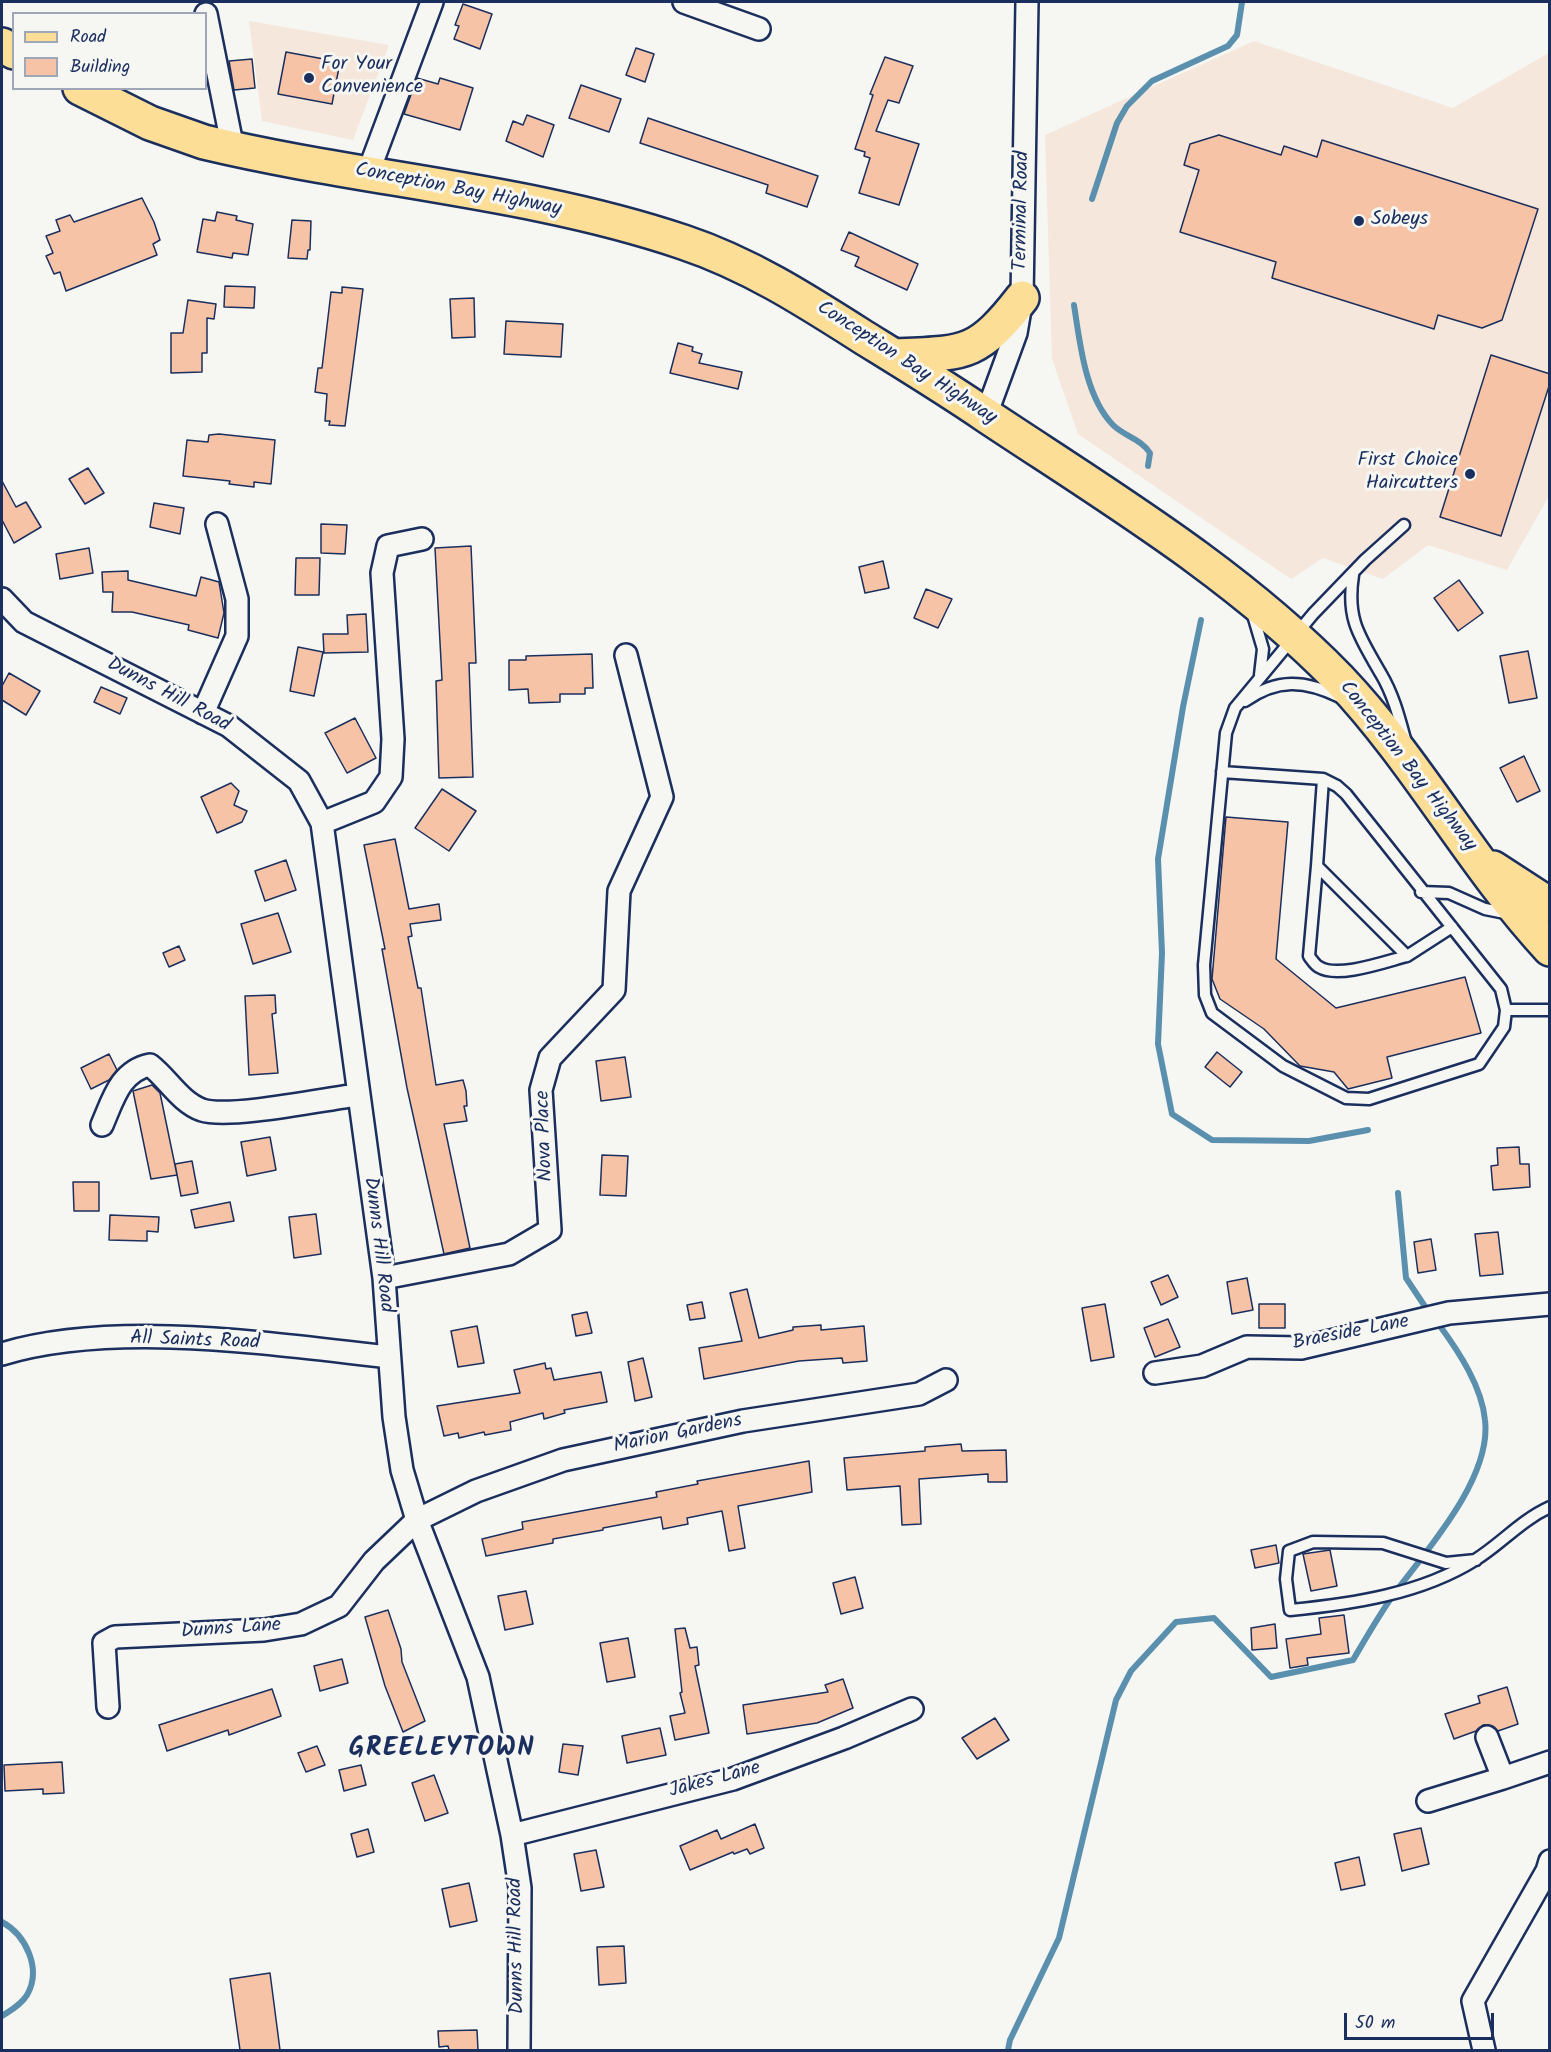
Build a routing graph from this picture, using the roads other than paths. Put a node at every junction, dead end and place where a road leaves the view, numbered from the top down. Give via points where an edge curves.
1 (432, 2) edge
2 (684, 2) edge
3 (1027, 2) edge
4 (207, 24) edge
5 (759, 29) dead end
6 (84, 90) edge
7 (233, 149) junction
8 (368, 173) junction
9 (1022, 298) junction
10 (895, 356) junction
11 (986, 415) junction
12 (217, 524) dead end
13 (1404, 525) dead end
14 (422, 539) dead end
15 (1353, 575) junction
16 (1240, 591) junction
17 (2, 599) edge
18 (1293, 636) junction
19 (626, 655) dead end
20 (1260, 676) junction
21 (1235, 708) junction
22 (1367, 711) junction
23 (203, 713) junction
24 (1413, 769) junction
25 (1222, 772) junction
26 (1323, 779) junction
27 (322, 823) junction
28 (1477, 858) junction
29 (1317, 866) junction
30 (1421, 891) junction
31 (1550, 905) edge
32 (1518, 915) junction
33 (1452, 927) junction
34 (1550, 949) edge
35 (1407, 956) junction
36 (1506, 1010) junction
37 (1550, 1010) edge
38 (357, 1095) junction
39 (102, 1125) dead end
40 (384, 1278) junction
41 (1550, 1304) edge
42 (2, 1354) edge
43 (388, 1357) junction
44 (1155, 1373) dead end
45 (946, 1380) dead end
46 (1550, 1507) edge
47 (417, 1520) junction
48 (1476, 1560) junction
49 (108, 1707) dead end
50 (912, 1709) dead end
51 (1487, 1737) dead end
52 (1550, 1762) edge
53 (1503, 1778) junction
54 (1428, 1801) dead end
55 (512, 1835) junction
56 (1550, 1861) edge
57 (519, 2050) edge
58 (1484, 2050) edge

1 - 8 street
2 - 5 street
3 - 9 street, Terminal Road
4 - 7 street
6 - 7 main road, Conception Bay Highway via 150,123
7 - 8 main road, Conception Bay Highway
8 - 10 main road, Conception Bay Highway via 551,207 684,242 781,285
9 - 10 main road via 1003,324 978,345 944,354
9 - 11 street, Terminal Road via 1016,333
10 - 11 main road, Conception Bay Highway
11 - 16 main road, Conception Bay Highway via 1122,504
12 - 23 street via 237,598 237,636
13 - 15 lane
14 - 27 street via 388,546 382,573 392,777 374,802
15 - 18 lane
15 - 24 lane via 1351,612 1357,633 1397,709
16 - 18 main road, Conception Bay Highway
16 - 20 lane via 1258,622 1263,649
17 - 23 street, Dunns Hill Road via 24,622
18 - 20 lane
18 - 22 main road, Conception Bay Highway
19 - 40 street, Nova Place via 662,797 619,891 614,990 550,1058 541,1090 550,1230 509,1254
20 - 21 lane
21 - 22 lane via 1262,688 1303,684
21 - 25 lane via 1226,733
22 - 24 main road, Conception Bay Highway
23 - 27 street, Dunns Hill Road via 229,726 299,782
24 - 28 main road, Conception Bay Highway
25 - 26 lane
25 - 36 lane via 1204,965 1205,995 1212,1013 1283,1066 1346,1098 1369,1099 1479,1064 1504,1027
26 - 29 lane
26 - 30 lane via 1346,794
27 - 38 street, Dunns Hill Road
28 - 31 main road
28 - 32 main road, Conception Bay Highway
29 - 35 lane
29 - 35 lane via 1310,956 1318,967 1331,972
30 - 32 lane via 1449,892 1485,909
30 - 33 lane
32 - 34 main road, Conception Bay Highway
33 - 35 lane
33 - 36 lane via 1501,989
36 - 37 lane
38 - 39 street via 233,1112 202,1110 176,1093 150,1065 138,1067 123,1079
38 - 40 street, Dunns Hill Road
40 - 43 street, Dunns Hill Road
41 - 44 street, Braeside Lane via 1449,1312 1301,1348 1247,1347 1202,1366
42 - 43 street, All Saints Road via 73,1341 188,1338
43 - 47 street, Dunns Hill Road via 402,1470
45 - 47 street, Marion Gardens via 919,1394 743,1421 563,1460 476,1491
46 - 48 lane via 1533,1514
47 - 49 street, Dunns Lane via 374,1561 339,1605 301,1624 264,1630 115,1637 104,1643
47 - 55 street, Dunns Hill Road via 478,1677
48 - 48 lane via 1446,1563 1383,1543 1313,1542 1289,1551 1290,1610 1333,1605 1435,1582
50 - 55 street, Jakes Lane via 733,1779
51 - 53 street
52 - 53 street
53 - 54 street
55 - 57 street, Dunns Hill Road via 520,1888
56 - 58 street via 1473,2001

